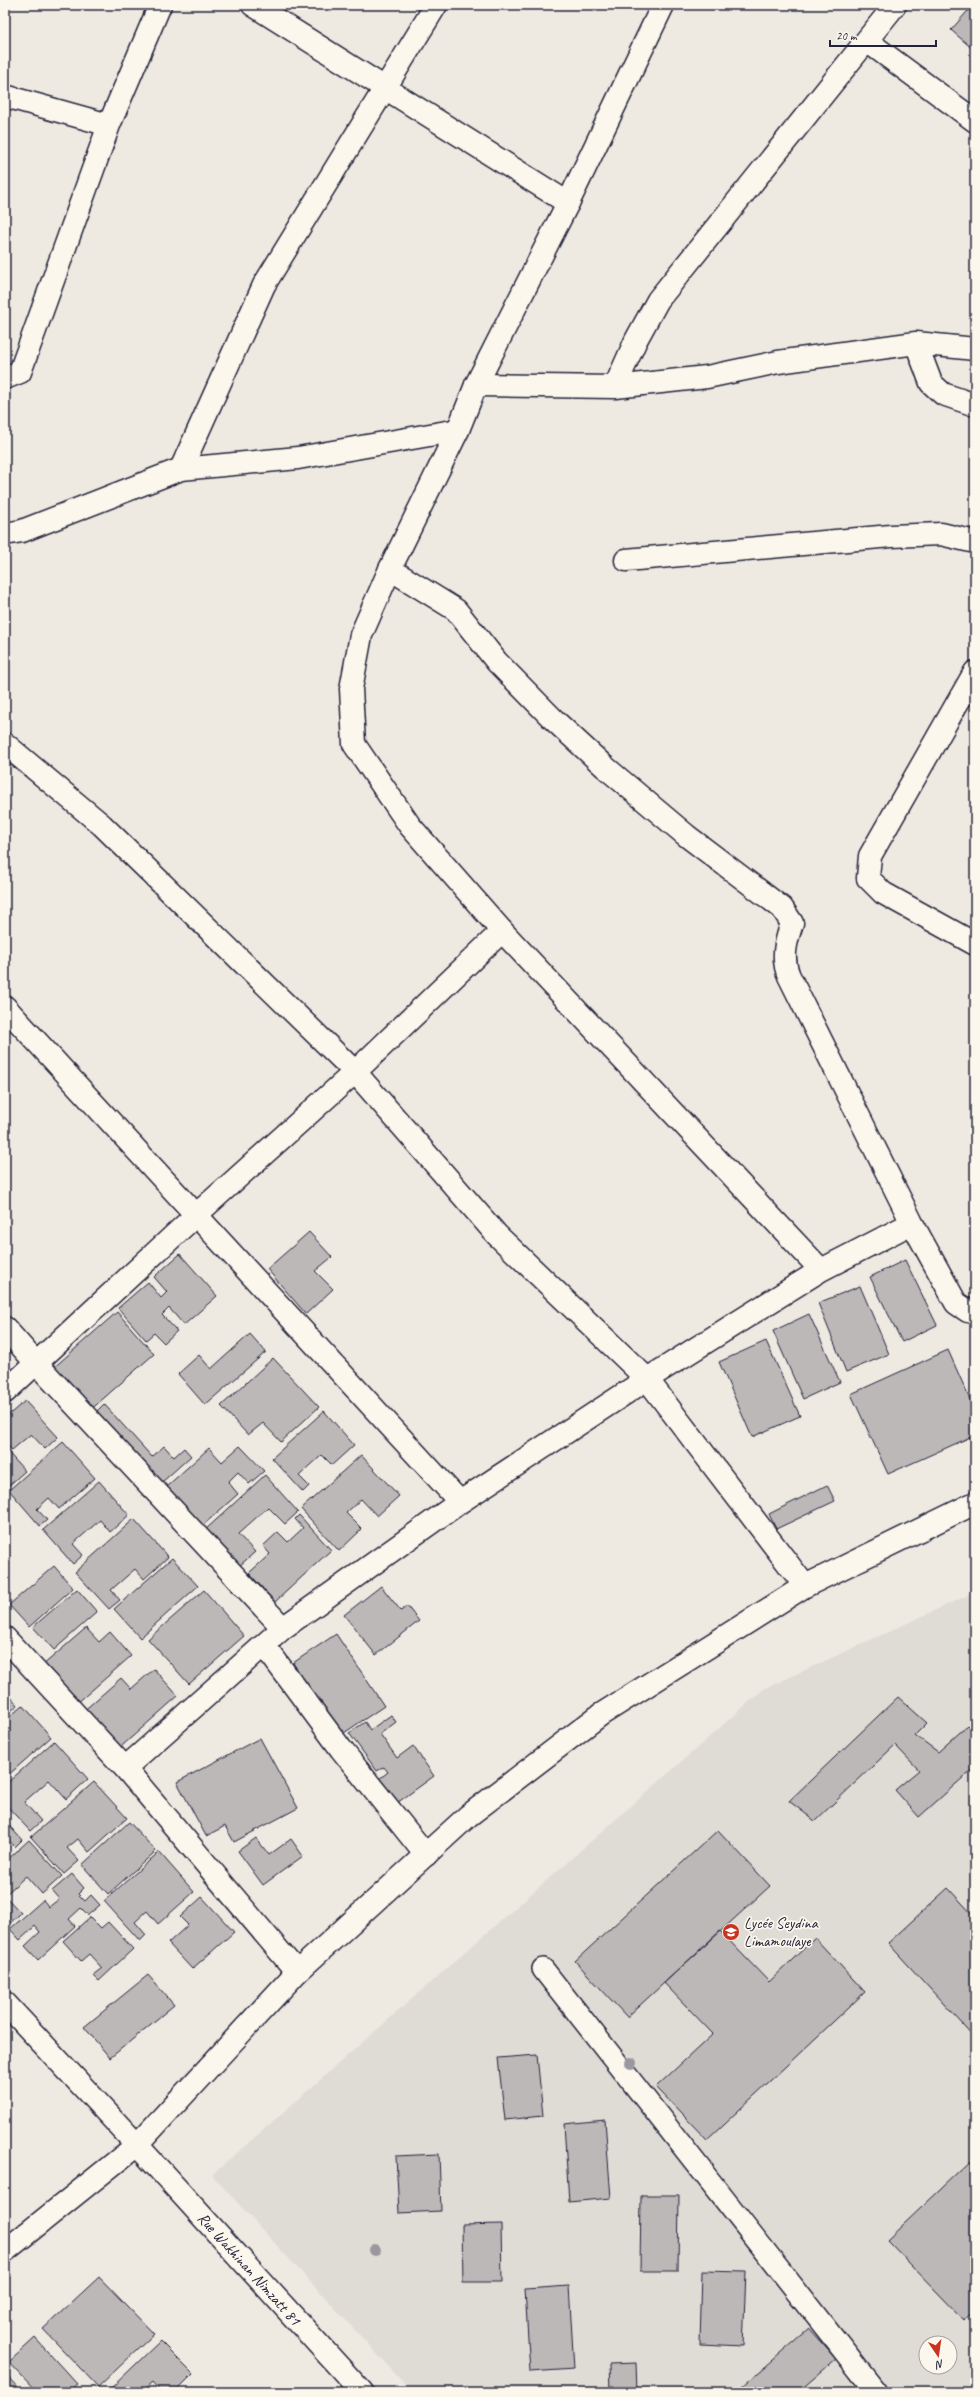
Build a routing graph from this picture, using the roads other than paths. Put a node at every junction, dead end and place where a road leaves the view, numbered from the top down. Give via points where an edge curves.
1 (160, 5) edge
2 (253, 5) edge
3 (436, 5) edge
4 (663, 5) edge
5 (895, 5) edge
6 (867, 42) junction
7 (384, 87) junction
8 (5, 96) edge
9 (975, 121) edge
10 (109, 125) junction
11 (568, 203) junction
12 (916, 343) junction
13 (975, 349) edge
14 (5, 378) edge
15 (476, 385) junction
16 (615, 387) junction
17 (975, 405) edge
18 (458, 430) junction
19 (181, 469) junction
20 (5, 534) edge
21 (975, 542) edge
22 (626, 560) dead end
23 (390, 569) junction
24 (975, 672) edge
25 (5, 744) edge
26 (502, 931) junction
27 (975, 944) edge
28 (5, 1006) edge
29 (355, 1072) junction
30 (196, 1215) junction
31 (912, 1224) junction
32 (821, 1270) junction
33 (975, 1312) edge
34 (5, 1328) edge
35 (36, 1363) junction
36 (647, 1379) junction
37 (5, 1392) edge
38 (460, 1502) junction
39 (975, 1503) edge
40 (805, 1586) junction
41 (283, 1628) junction
42 (5, 1638) edge
43 (264, 1645) junction
44 (126, 1768) junction
45 (426, 1855) junction
46 (543, 1970) dead end
47 (297, 1972) junction
48 (5, 2003) edge
49 (137, 2145) junction
50 (5, 2251) edge
51 (362, 2392) edge
52 (876, 2392) edge

1 - 10 street
2 - 7 street
3 - 7 street
4 - 11 street
5 - 6 street
6 - 9 street
6 - 16 street via 658,300
7 - 11 street
7 - 19 street via 264,285
8 - 10 street
10 - 14 street via 20,372
11 - 15 street
12 - 13 street
12 - 16 street via 778,362 707,377
12 - 17 street via 931,383 943,394
15 - 16 street
15 - 18 street
18 - 19 street via 298,458
18 - 23 street
19 - 20 street via 22,530
21 - 22 street via 941,534 891,536
23 - 26 street via 361,635 351,689 354,744 410,826
23 - 31 street via 456,610 497,662 599,762 687,836 788,915 792,923 786,943 785,967 830,1063
24 - 27 street via 870,856 868,878 883,894
25 - 29 street via 102,825
26 - 29 street
26 - 32 street
28 - 30 street
29 - 30 street
29 - 36 street via 497,1235
30 - 35 street
30 - 38 street
31 - 32 street
31 - 33 street via 956,1303 968,1311
32 - 36 street
34 - 35 street
35 - 37 street
35 - 41 street
36 - 38 street
36 - 40 street
38 - 41 street
39 - 40 street
40 - 45 street via 600,1715 468,1816
41 - 43 street
42 - 44 street
43 - 44 street
43 - 45 street via 341,1749
44 - 47 street
45 - 47 street
46 - 52 lane
47 - 49 street
48 - 49 street, Rue Wakhinan Nimzatt 81
49 - 50 street
49 - 51 street, Rue Wakhinan Nimzatt 81

